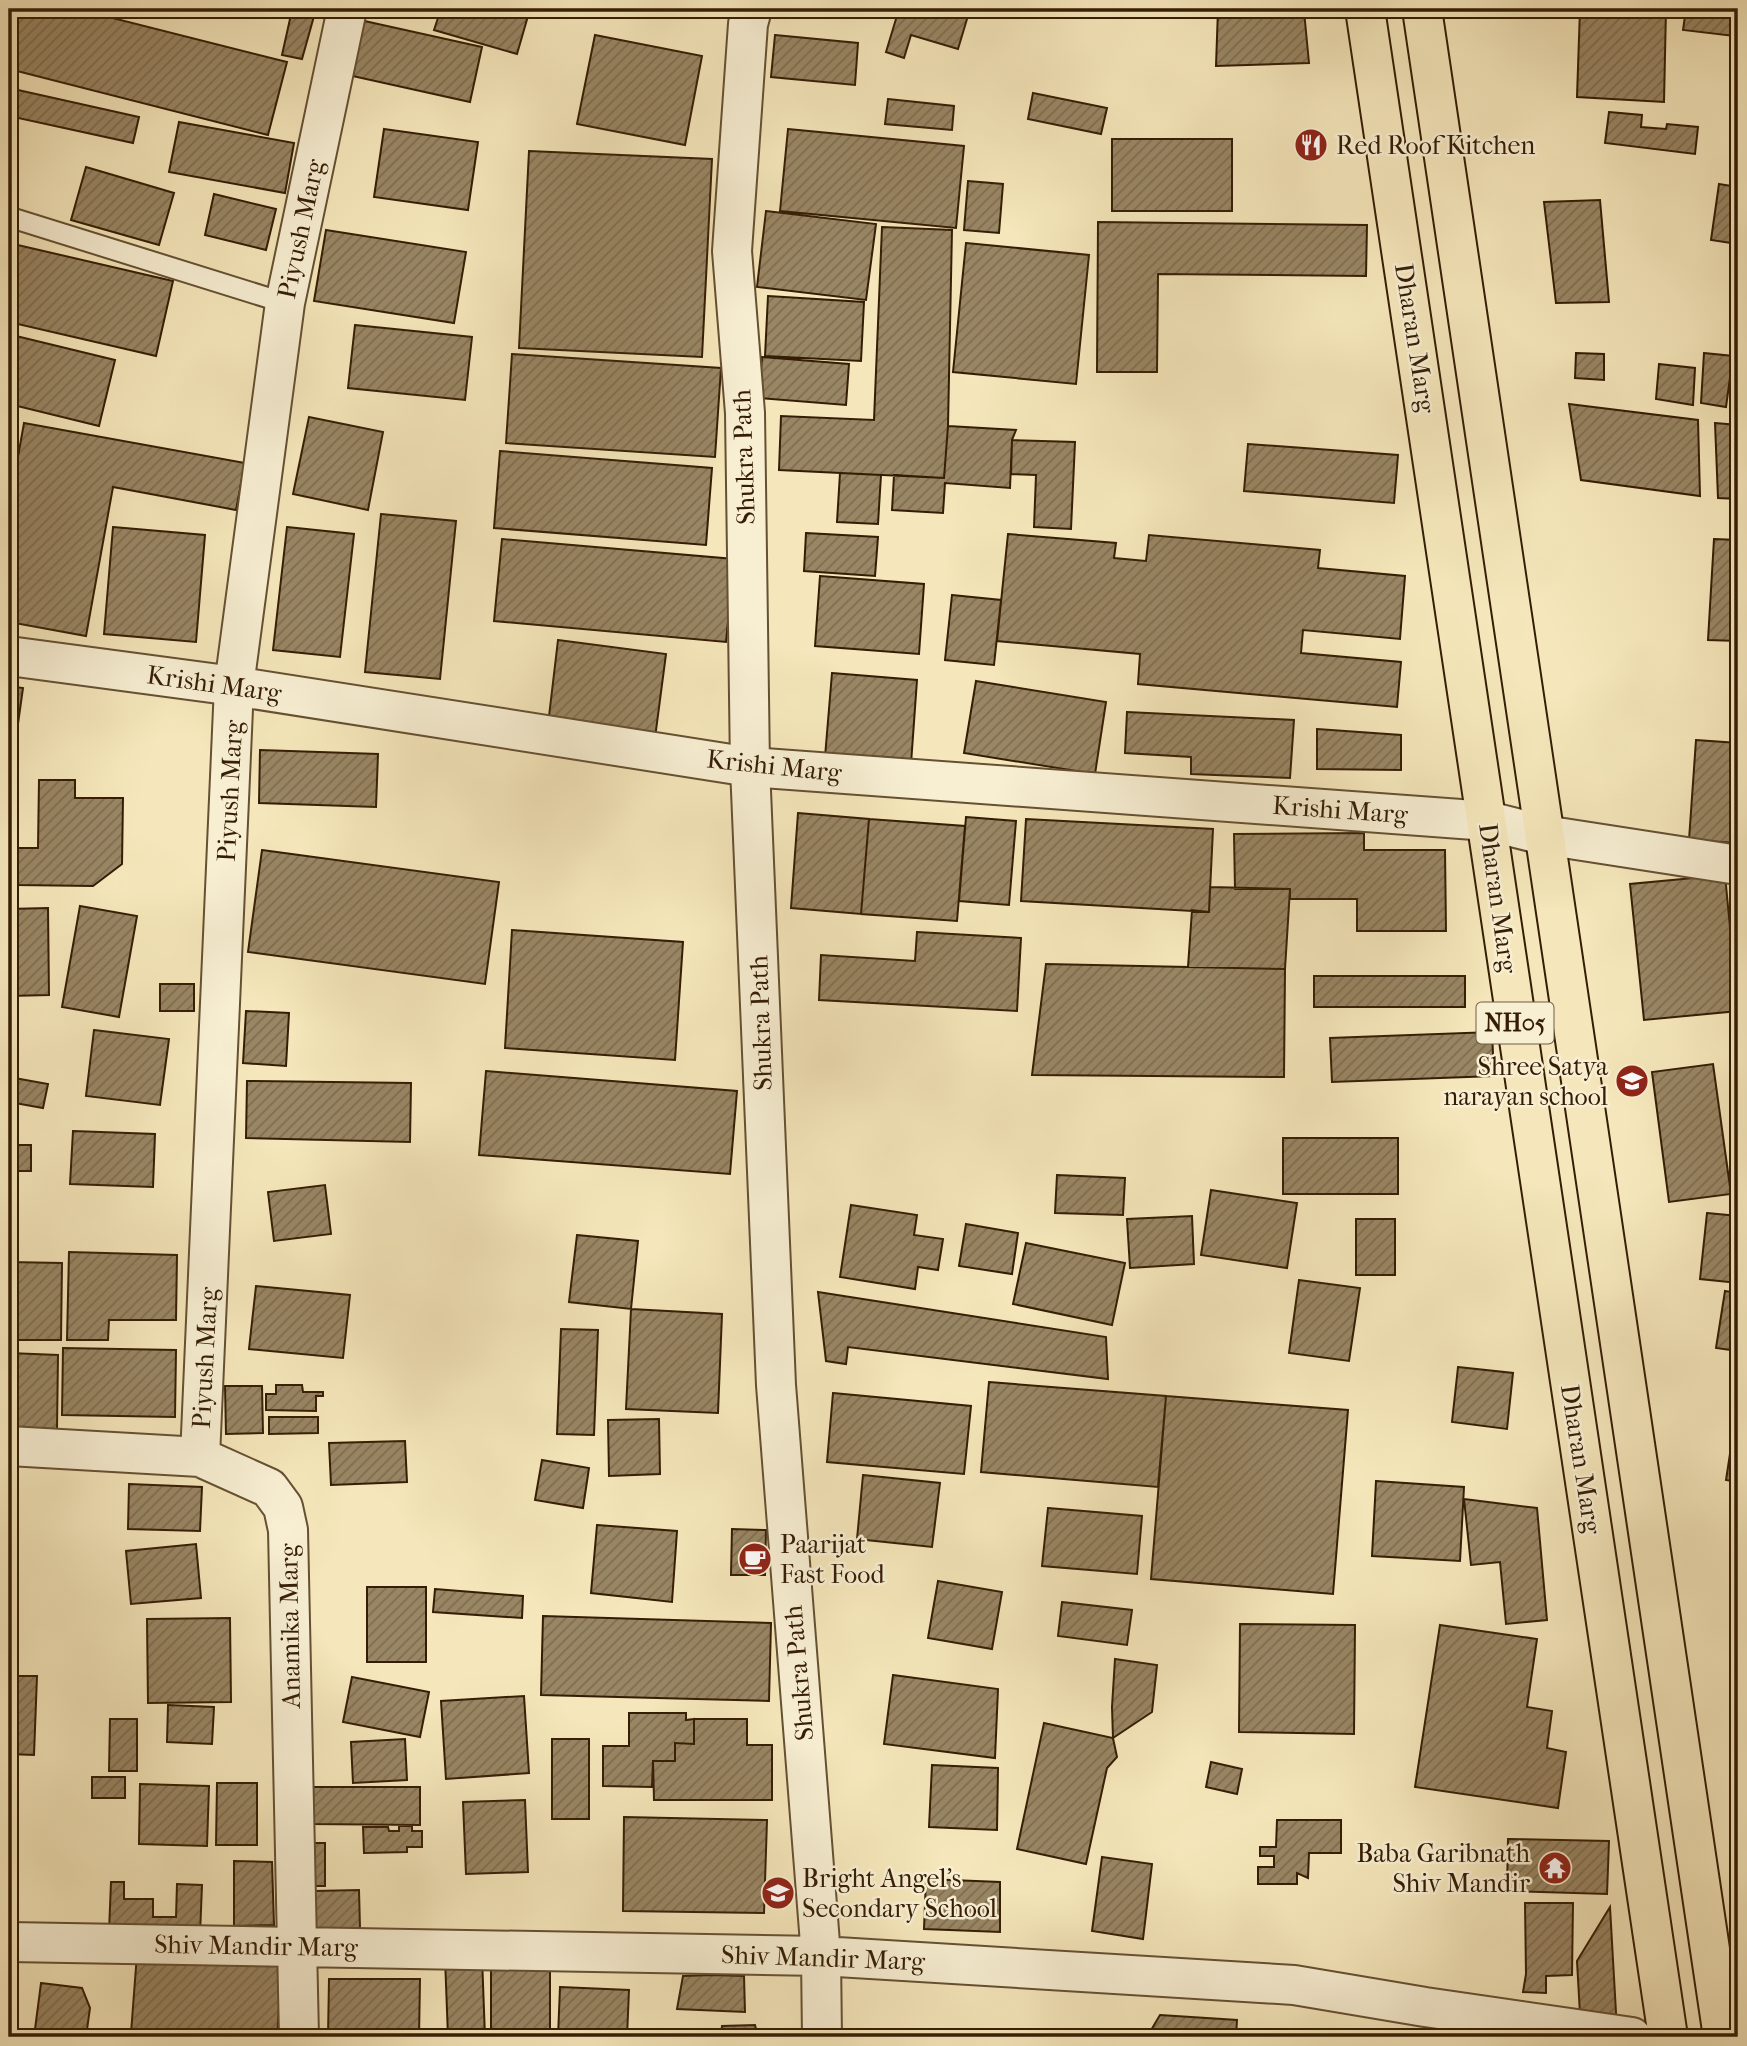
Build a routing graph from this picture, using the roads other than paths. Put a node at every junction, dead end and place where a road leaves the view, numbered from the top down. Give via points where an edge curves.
1 (347, 9) edge
2 (752, 9) edge
3 (1365, 9) edge
4 (1422, 9) edge
5 (9, 217) edge
6 (285, 303) junction
7 (9, 656) edge
8 (234, 686) junction
9 (750, 767) junction
10 (1488, 821) junction
11 (1544, 835) junction
12 (1738, 865) edge
13 (9, 1446) edge
14 (200, 1457) junction
15 (9, 1942) edge
16 (296, 1947) junction
17 (821, 1956) junction
18 (299, 2037) edge
19 (822, 2037) edge
20 (1632, 2037) edge
21 (1668, 2037) edge
22 (1723, 2037) edge

1 - 6 street, Piyush Marg
2 - 9 street, Shukra Path via 732,251 744,413
3 - 10 main road, Dharan Marg / NH05
4 - 11 main road, Dharan Marg / NH05
5 - 6 lane
6 - 8 street, Piyush Marg
7 - 8 street, Krishi Marg
8 - 9 street, Krishi Marg
8 - 14 street, Piyush Marg
9 - 10 street, Krishi Marg
9 - 17 street, Shukra Path via 776,1385
10 - 11 street, Krishi Marg
10 - 21 main road, Dharan Marg / NH05
11 - 12 street, Krishi Marg
11 - 22 main road, Dharan Marg / NH05
13 - 14 street, Anamika Marg
14 - 16 street, Anamika Marg via 270,1488 283,1507 288,1530
15 - 16 street, Shiv Mandir Marg
16 - 17 street, Shiv Mandir Marg
16 - 18 street, Anamika Marg
17 - 19 street, Shukra Path
17 - 20 street, Shiv Mandir Marg via 1294,1985

